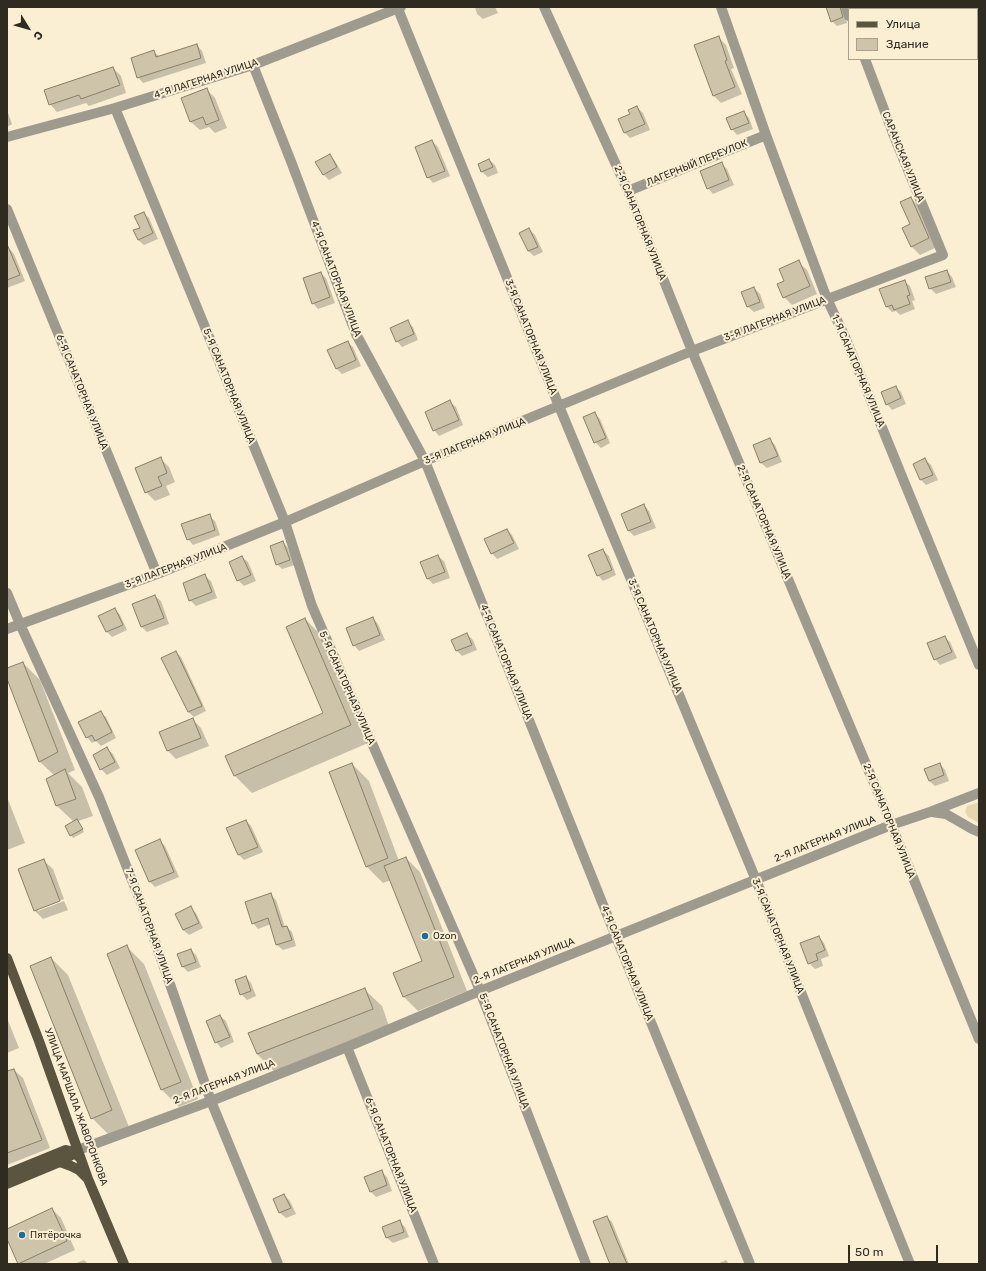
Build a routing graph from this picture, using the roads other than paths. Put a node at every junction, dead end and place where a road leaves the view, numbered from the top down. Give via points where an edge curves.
1 (544, 7) edge
2 (721, 7) edge
3 (399, 8) edge
4 (865, 60) edge
5 (253, 65) junction
6 (116, 108) junction
7 (766, 135) junction
8 (7, 137) edge
9 (628, 191) junction
10 (7, 209) edge
11 (943, 255) joint
12 (827, 299) junction
13 (692, 351) junction
14 (559, 406) junction
15 (425, 461) junction
16 (285, 522) junction
17 (157, 574) junction
18 (7, 593) edge
19 (20, 624) junction
20 (7, 629) edge
21 (979, 665) edge
22 (979, 793) edge
23 (930, 812) junction
24 (891, 825) junction
25 (979, 832) edge
26 (756, 880) junction
27 (616, 937) junction
28 (7, 958) edge
29 (480, 992) junction
30 (979, 1039) edge
31 (347, 1047) junction
32 (211, 1101) junction
33 (78, 1154) junction
34 (60, 1162) junction
35 (7, 1174) edge
36 (88, 1179) junction
37 (7, 1184) edge
38 (124, 1264) edge
39 (278, 1264) edge
40 (434, 1264) edge
41 (586, 1264) edge
42 (750, 1264) edge
43 (910, 1264) edge

1 - 9 street, 2-Я САНАТОРНАЯ УЛИЦА
2 - 7 street, 1-Я САНАТОРНАЯ УЛИЦА
3 - 5 street, 4-Я ЛАГЕРНАЯ УЛИЦА
3 - 14 street, 3-Я САНАТОРНАЯ УЛИЦА
4 - 11 street, САРАНСКАЯ УЛИЦА
5 - 6 street, 4-Я ЛАГЕРНАЯ УЛИЦА
5 - 15 street, 4-Я САНАТОРНАЯ УЛИЦА via 356,334
6 - 8 street, 4-Я ЛАГЕРНАЯ УЛИЦА
6 - 16 street, 5-Я САНАТОРНАЯ УЛИЦА
7 - 9 street, ЛАГЕРНЫЙ ПЕРЕУЛОК
7 - 12 street, 1-Я САНАТОРНАЯ УЛИЦА
9 - 13 street, 2-Я САНАТОРНАЯ УЛИЦА
10 - 17 street, 6-Я САНАТОРНАЯ УЛИЦА
11 - 12 street, 3-Я ЛАГЕРНАЯ УЛИЦА
12 - 13 street, 3-Я ЛАГЕРНАЯ УЛИЦА
12 - 21 street, 1-Я САНАТОРНАЯ УЛИЦА via 845,337
13 - 14 street, 3-Я ЛАГЕРНАЯ УЛИЦА
13 - 24 street, 2-Я САНАТОРНАЯ УЛИЦА
14 - 15 street, 3-Я ЛАГЕРНАЯ УЛИЦА
14 - 26 street, 3-Я САНАТОРНАЯ УЛИЦА
15 - 16 street, 3-Я ЛАГЕРНАЯ УЛИЦА
15 - 27 street, 4-Я САНАТОРНАЯ УЛИЦА
16 - 17 street, 3-Я ЛАГЕРНАЯ УЛИЦА
16 - 29 street, 5-Я САНАТОРНАЯ УЛИЦА via 312,606
17 - 19 street, 3-Я ЛАГЕРНАЯ УЛИЦА
18 - 19 street, 7-Я САНАТОРНАЯ УЛИЦА
19 - 20 street, 3-Я ЛАГЕРНАЯ УЛИЦА
19 - 32 street, 7-Я САНАТОРНАЯ УЛИЦА via 99,796 146,913
22 - 23 street, 2-Я ЛАГЕРНАЯ УЛИЦА
23 - 24 street, 2-Я ЛАГЕРНАЯ УЛИЦА
23 - 25 street via 946,814
24 - 26 street, 2-Я ЛАГЕРНАЯ УЛИЦА
24 - 30 street, 2-Я САНАТОРНАЯ УЛИЦА
26 - 27 street, 2-Я ЛАГЕРНАЯ УЛИЦА
26 - 43 street, 3-Я САНАТОРНАЯ УЛИЦА
27 - 29 street, 2-Я ЛАГЕРНАЯ УЛИЦА
27 - 42 street, 4-Я САНАТОРНАЯ УЛИЦА
28 - 33 main road, УЛИЦА МАРШАЛА ЖАВОРОНКОВА
29 - 31 street, 2-Я ЛАГЕРНАЯ УЛИЦА
29 - 41 street, 5-Я САНАТОРНАЯ УЛИЦА
31 - 32 street, 2-Я ЛАГЕРНАЯ УЛИЦА
31 - 40 street, 6-Я САНАТОРНАЯ УЛИЦА
32 - 33 street, 2-Я ЛАГЕРНАЯ УЛИЦА
32 - 39 street, 7-Я САНАТОРНАЯ УЛИЦА
33 - 34 main road
33 - 35 main road, 2-Я ЛАГЕРНАЯ УЛИЦА via 66,1150
33 - 36 main road, УЛИЦА МАРШАЛА ЖАВОРОНКОВА
34 - 36 main road via 79,1170
34 - 37 main road
36 - 38 main road, УЛИЦА МАРШАЛА ЖАВОРОНКОВА

